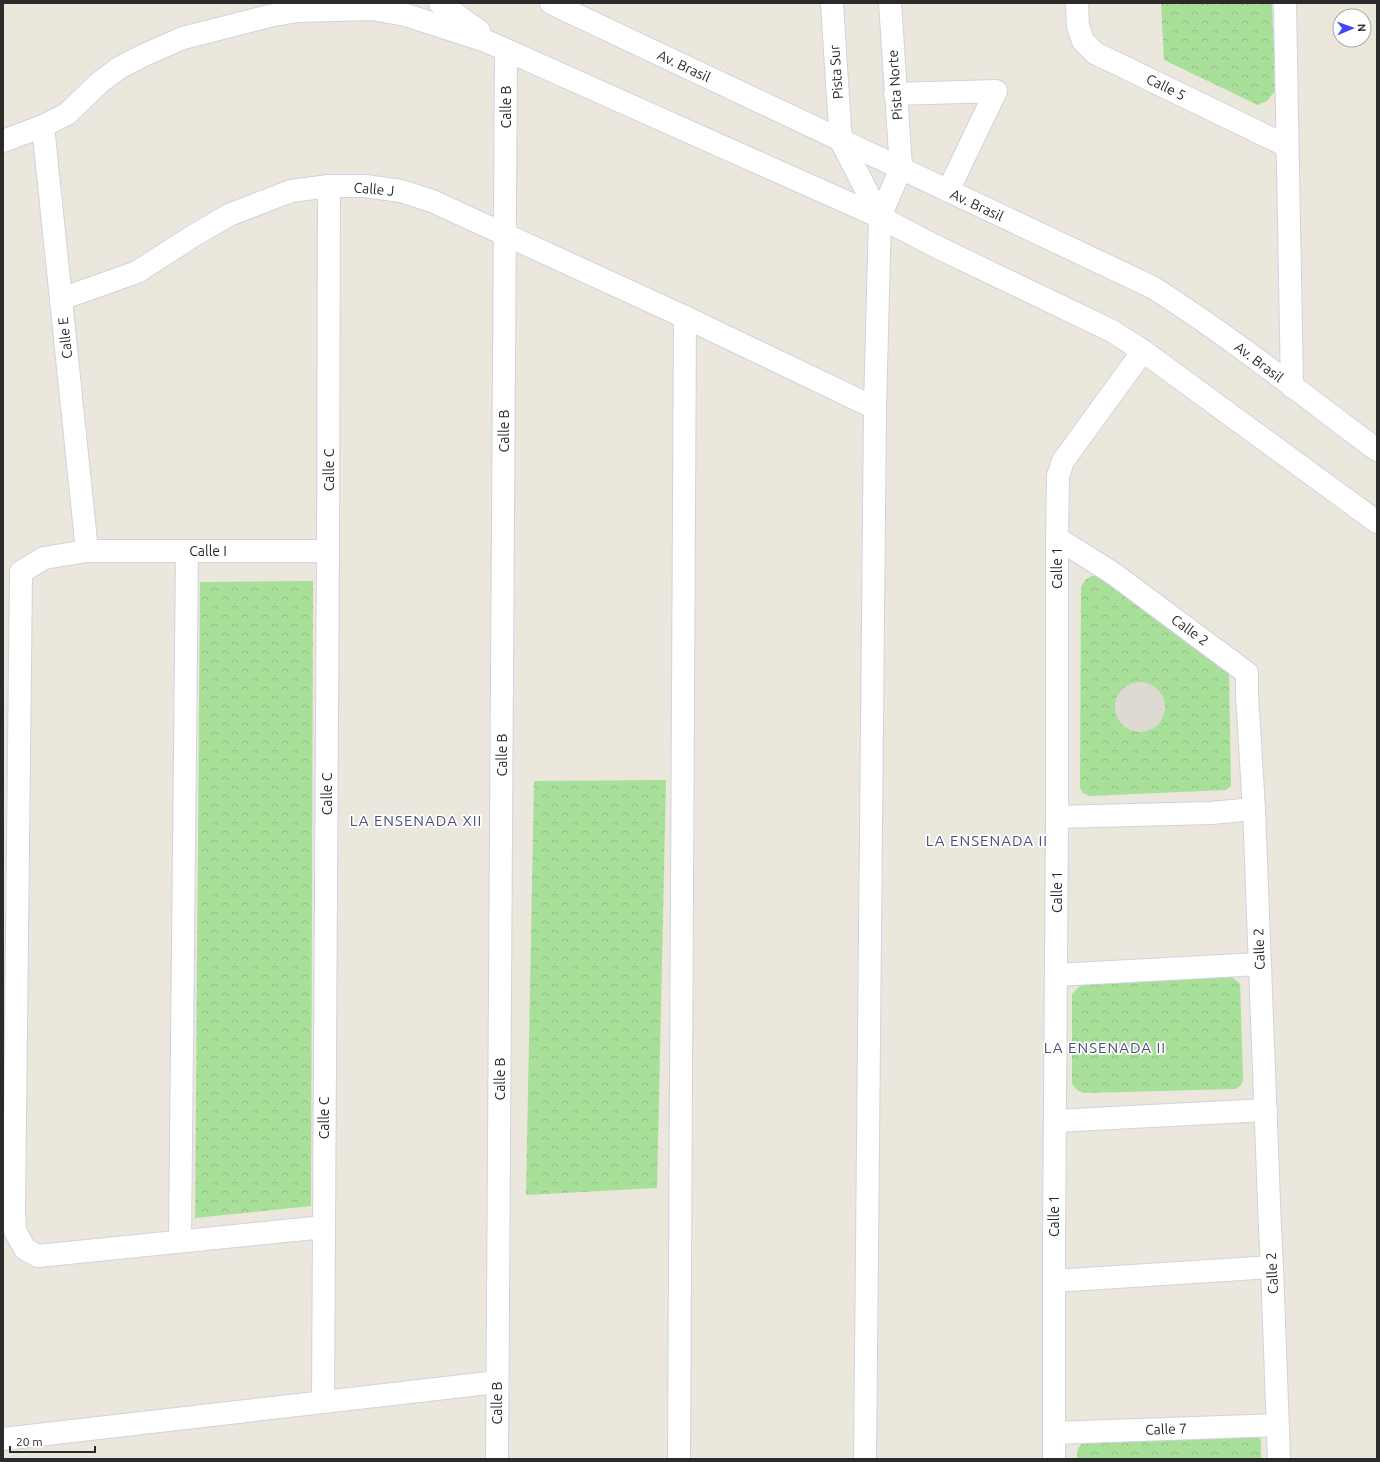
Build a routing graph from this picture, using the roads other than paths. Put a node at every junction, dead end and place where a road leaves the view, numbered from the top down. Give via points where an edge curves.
1 (440, 3) edge
2 (551, 3) edge
3 (832, 3) edge
4 (890, 3) edge
5 (1077, 3) edge
6 (1285, 3) edge
7 (506, 50) junction
8 (895, 94) junction
9 (44, 126) junction
10 (3, 141) edge
11 (842, 141) junction
12 (1288, 146) junction
13 (901, 168) junction
14 (329, 186) junction
15 (948, 191) junction
16 (880, 217) junction
17 (505, 235) junction
18 (61, 299) junction
19 (686, 317) junction
20 (1143, 351) junction
21 (1292, 387) junction
22 (875, 408) junction
23 (1377, 450) edge
24 (1377, 522) edge
25 (1057, 538) junction
26 (87, 550) junction
27 (188, 551) junction
28 (328, 551) junction
29 (1254, 809) junction
30 (1057, 817) junction
31 (1260, 964) junction
32 (1056, 975) junction
33 (1266, 1110) junction
34 (1055, 1121) junction
35 (324, 1227) junction
36 (180, 1241) junction
37 (1272, 1267) junction
38 (1054, 1281) junction
39 (497, 1382) junction
40 (323, 1402) junction
41 (1278, 1425) junction
42 (1055, 1432) junction
43 (3, 1439) edge
44 (497, 1459) edge
45 (679, 1459) edge
46 (865, 1459) edge
47 (1054, 1459) edge
48 (1279, 1459) edge

1 - 7 street
2 - 11 street, Av. Brasil
3 - 11 street, Pista Sur
4 - 8 street, Pista Norte
5 - 12 street, Calle 5 via 1078,26 1083,41 1095,53
6 - 12 street
7 - 9 street via 486,40 406,15 372,9 297,11 183,38 142,56 119,68 67,114
7 - 16 street
7 - 17 street, Calle B
8 - 13 street, Pista Norte
8 - 15 street via 996,92
9 - 10 street
9 - 18 street, Calle E
11 - 13 street, Av. Brasil
11 - 16 street
12 - 21 street
13 - 15 street, Av. Brasil
13 - 16 street
14 - 17 street, Calle J via 365,186 401,191 432,201
14 - 18 street, Calle J via 291,191 230,215 137,272
14 - 28 street, Calle C
15 - 21 street, Av. Brasil via 1152,287 1193,313
16 - 20 street via 1112,332
16 - 22 street
17 - 19 street, Calle J
17 - 39 street, Calle B
18 - 26 street, Calle E
19 - 22 street, Calle J
19 - 45 street
20 - 24 street
20 - 25 street, Calle 1 via 1063,461 1058,476
21 - 23 street, Av. Brasil
22 - 46 street
25 - 29 street, Calle 2 via 1114,574 1247,672
25 - 30 street, Calle 1
26 - 27 street, Calle I
26 - 36 street, Calle I via 44,558 21,572 15,1231 25,1248 38,1256
27 - 28 street, Calle I
27 - 36 street
28 - 35 street, Calle C
29 - 30 street via 1211,813
29 - 31 street, Calle 2
30 - 32 street, Calle 1
31 - 32 street
31 - 33 street, Calle 2
32 - 34 street, Calle 1
33 - 34 street
33 - 37 street, Calle 2
34 - 38 street, Calle 1
35 - 36 street
35 - 40 street, Calle C
37 - 38 street
37 - 41 street, Calle 2
38 - 42 street, Calle 1
39 - 40 street
39 - 44 street, Calle B
40 - 43 street
41 - 42 street, Calle 7
41 - 48 street, Calle 2
42 - 47 street, Calle 1

